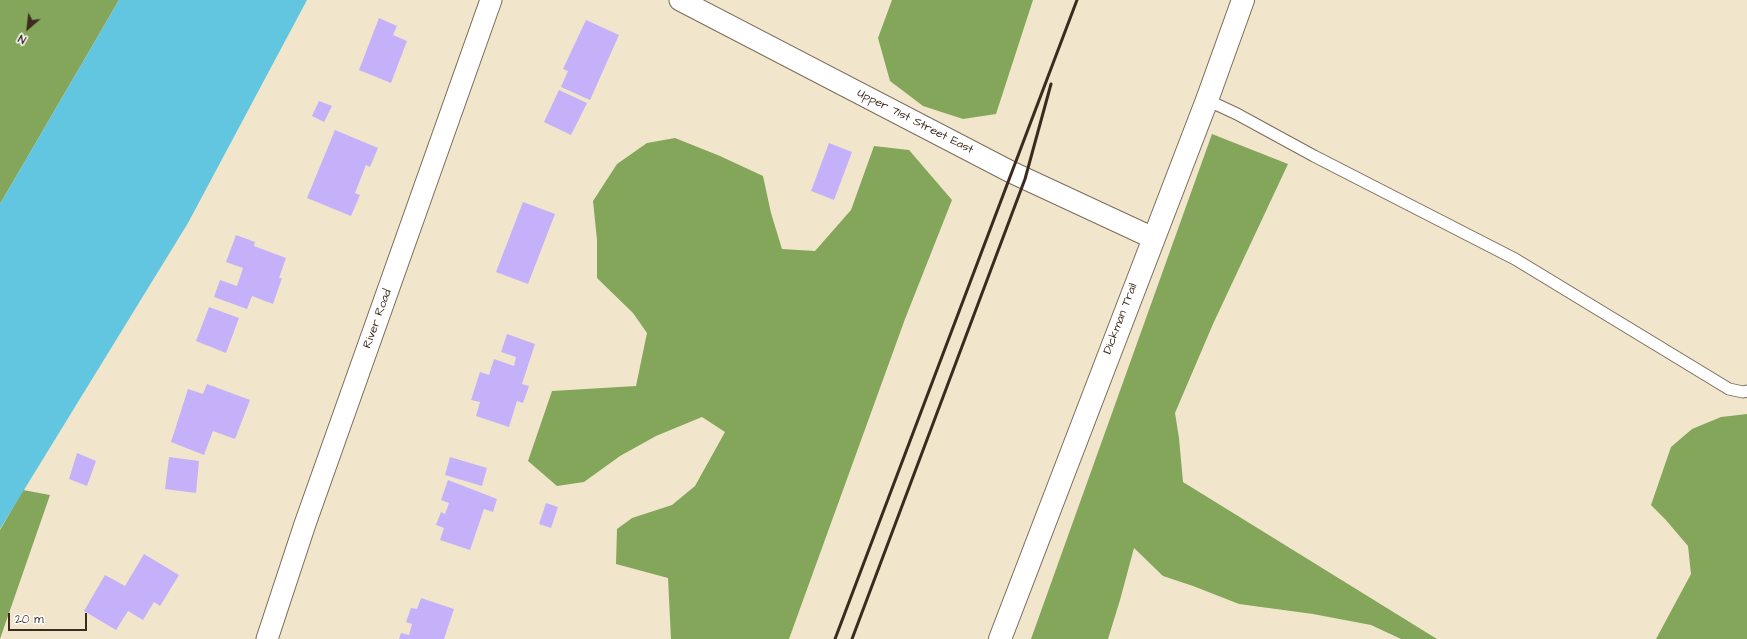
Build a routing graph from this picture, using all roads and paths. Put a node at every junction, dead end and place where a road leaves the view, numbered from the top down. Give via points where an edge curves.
1 (491, 0) edge
2 (680, 0) edge
3 (1243, 0) edge
4 (1207, 100) junction
5 (1153, 238) junction
6 (1747, 391) edge
7 (267, 639) edge
8 (1000, 639) edge

1 - 7 street, River Road via 307,516
2 - 5 street, Upper 71st Street East via 1011,172
3 - 4 street, Dickman Trail
4 - 5 street, Dickman Trail
4 - 6 lane via 1515,259 1729,389
5 - 8 street, Dickman Trail

